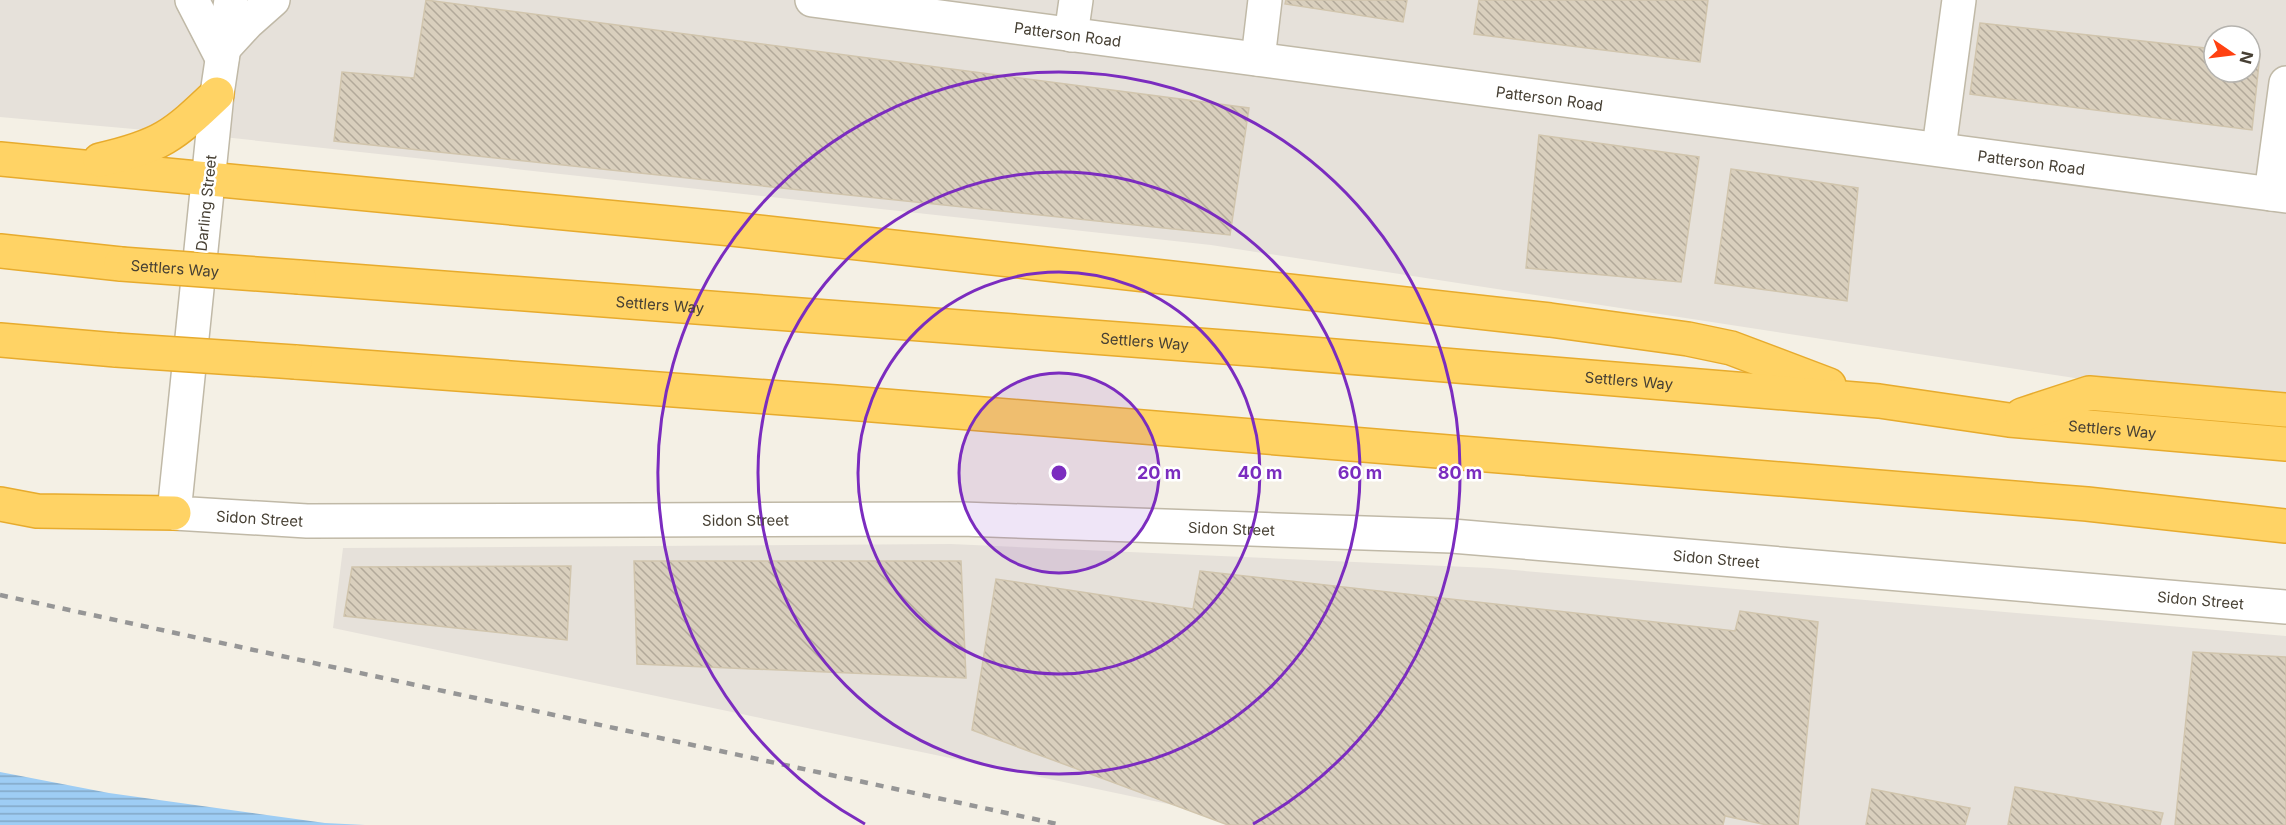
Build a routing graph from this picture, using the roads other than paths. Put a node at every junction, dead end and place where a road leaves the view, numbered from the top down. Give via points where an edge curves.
1 (192, 0) edge
2 (231, 0) edge
3 (273, 0) edge
4 (812, 0) edge
5 (1076, 0) edge
6 (1265, 0) edge
7 (1959, 0) edge
8 (887, 5) edge
9 (1071, 35) junction
10 (223, 54) junction
11 (1258, 59) junction
12 (2286, 84) edge
13 (217, 94) junction
14 (1939, 148) junction
15 (0, 159) edge
16 (75, 166) junction
17 (209, 178) junction
18 (2279, 195) edge
19 (0, 251) edge
20 (0, 340) edge
21 (1879, 402) junction
22 (2286, 410) edge
23 (2009, 420) junction
24 (2286, 444) edge
25 (0, 504) edge
26 (174, 513) junction
27 (2286, 526) edge
28 (2286, 607) edge

1 - 10 street
2 - 10 street, Darling Street
3 - 10 street via 247,23
4 - 8 street, Patterson Road
5 - 9 street
6 - 11 street
7 - 14 street
8 - 9 street, Patterson Road
9 - 11 street, Patterson Road
10 - 13 street, Darling Street
11 - 14 street, Patterson Road
12 - 18 street
13 - 16 highway via 156,145
13 - 17 street, Darling Street
14 - 18 street, Patterson Road
15 - 16 highway
16 - 17 highway
17 - 21 highway via 732,229 1561,321 1731,348
17 - 26 street, Darling Street
19 - 21 highway, Settlers Way, bridge via 121,264 1263,350
20 - 27 highway, bridge via 836,402 2087,504
21 - 23 highway, Settlers Way
22 - 23 highway via 2089,393
23 - 24 highway, Settlers Way
25 - 26 highway via 37,511
26 - 28 street, Sidon Street via 307,521 962,519 1452,536

